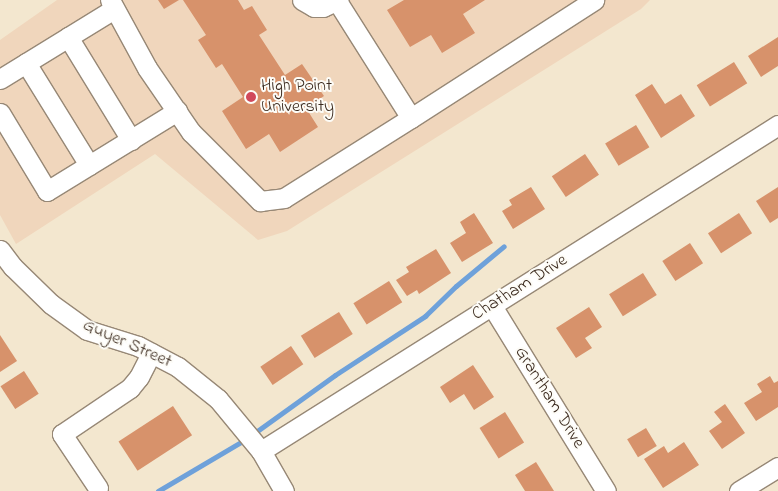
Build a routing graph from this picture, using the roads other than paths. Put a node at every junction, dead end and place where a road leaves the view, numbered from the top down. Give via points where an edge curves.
1 (302, 0) edge
2 (338, 0) edge
3 (594, 0) edge
4 (112, 4) edge
5 (68, 37) junction
6 (26, 63) junction
7 (0, 79) edge
8 (177, 111) junction
9 (0, 113) edge
10 (411, 118) junction
11 (778, 124) edge
12 (131, 140) junction
13 (89, 166) junction
14 (0, 250) edge
15 (492, 306) junction
16 (151, 353) junction
17 (261, 451) junction
18 (778, 466) edge
19 (98, 488) dead end
20 (284, 491) edge
21 (606, 491) edge
22 (739, 491) edge

1 - 2 street via 323,7
2 - 10 street
3 - 10 street
4 - 5 street
4 - 8 street via 147,68
5 - 6 street
5 - 12 street
6 - 7 street
6 - 13 street
8 - 10 street via 192,132 260,201 284,198
8 - 12 street
9 - 13 street via 47,191
11 - 15 street, Chatham Drive
12 - 13 street
14 - 16 street, Guyer Street via 51,304 87,330
15 - 17 street, Chatham Drive
15 - 21 street, Grantham Drive
16 - 17 street, Guyer Street via 178,367 218,400
16 - 19 street via 130,388 62,434
17 - 20 street, Guyer Street
18 - 22 street

